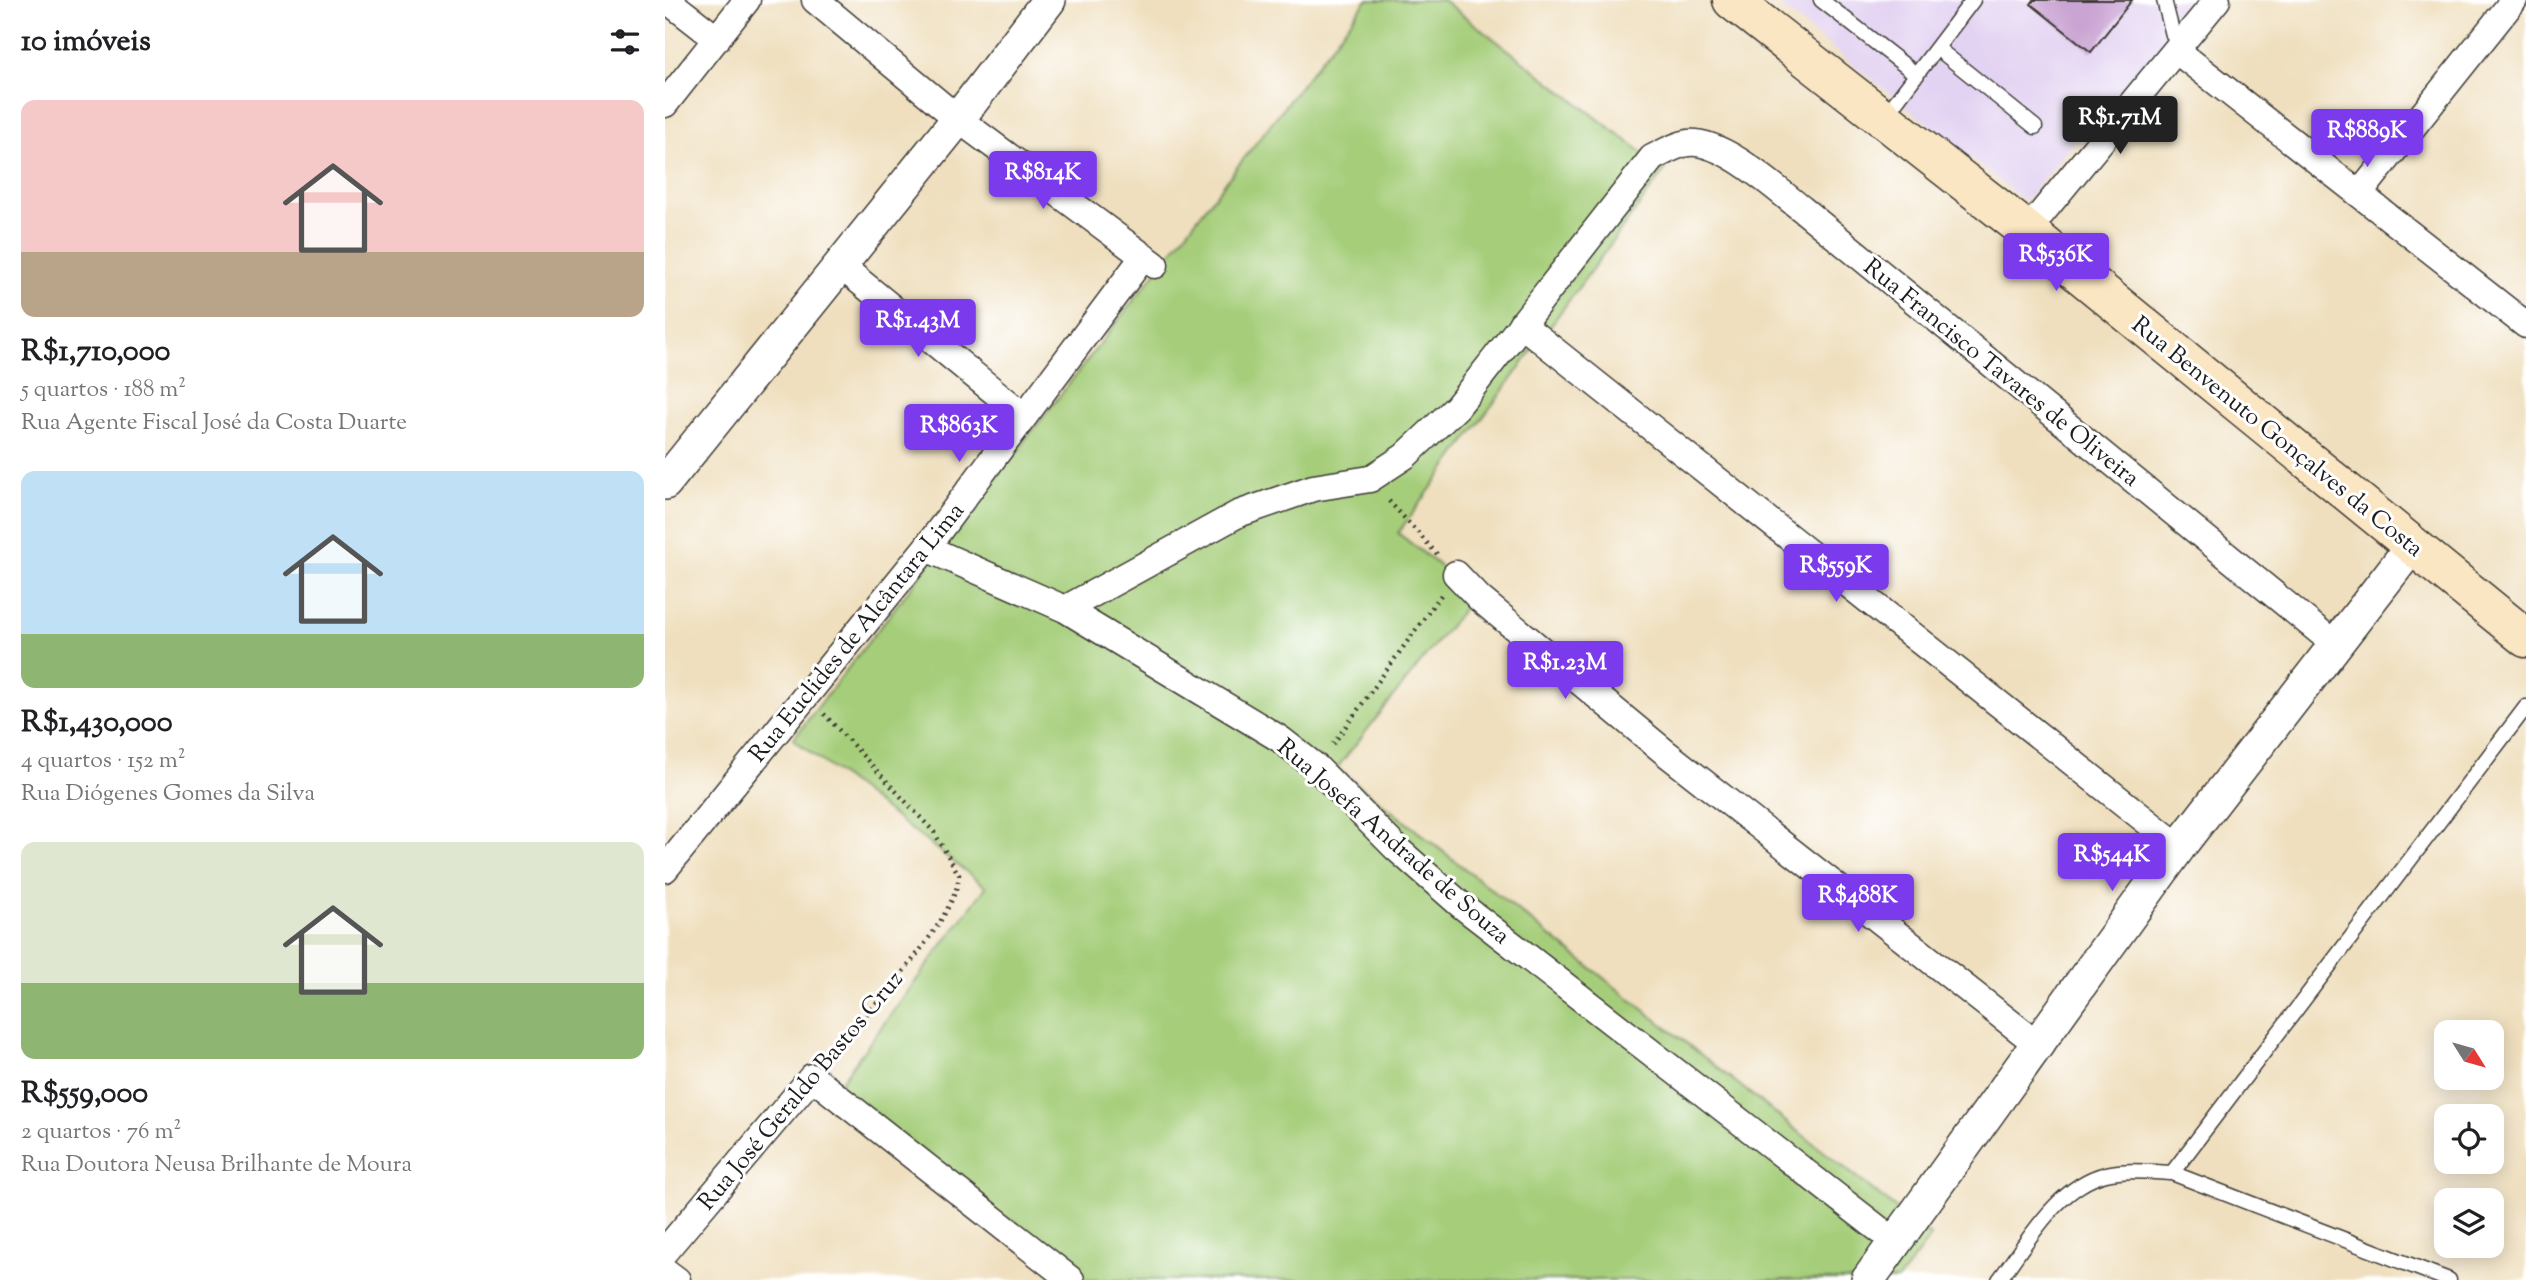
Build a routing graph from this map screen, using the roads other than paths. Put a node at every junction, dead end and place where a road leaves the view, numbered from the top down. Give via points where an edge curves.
1 (667, 0) edge
2 (747, 0) edge
3 (815, 0) edge
4 (1049, 0) edge
5 (1733, 0) edge
6 (1821, 0) edge
7 (1973, 0) edge
8 (2164, 0) edge
9 (2217, 0) edge
10 (2514, 0) edge
11 (716, 39) junction
12 (2180, 47) junction
13 (1937, 48) junction
14 (1917, 75) junction
15 (665, 104) edge
16 (1884, 117) junction
17 (958, 119) junction
18 (2035, 127) dead end
19 (2360, 193) junction
20 (2027, 231) junction
21 (841, 266) junction
22 (1521, 324) junction
23 (2526, 325) edge
24 (1024, 416) junction
25 (665, 483) edge
26 (2412, 546) junction
27 (926, 548) junction
28 (1456, 574) road end
29 (1065, 609) junction
30 (2526, 638) edge
31 (2336, 645) junction
32 (2526, 707) edge
33 (2179, 848) junction
34 (665, 869) edge
35 (2036, 1043) junction
36 (2172, 1173) junction
37 (1894, 1241) junction
38 (665, 1251) edge
39 (665, 1271) edge
40 (677, 1280) edge
41 (1071, 1280) edge
42 (1868, 1280) edge
43 (1999, 1280) edge
44 (2449, 1280) edge

1 - 11 street
2 - 11 street
3 - 17 street
4 - 17 street
5 - 16 main road, Rua Benvenuto Gonçalves da Costa
6 - 14 lane
7 - 13 lane
8 - 12 lane
9 - 12 street
10 - 19 street
11 - 15 street
12 - 19 street
12 - 20 street
13 - 14 lane
13 - 18 lane
14 - 16 lane
16 - 20 main road, Rua Benvenuto Gonçalves da Costa
17 - 21 street
17 - 24 street, Rua Euclides de Alcântara Lima via 1149,261
19 - 23 street
20 - 26 main road, Rua Benvenuto Gonçalves da Costa
21 - 24 street
21 - 25 street
22 - 29 street via 1458,407 1429,437 1370,479 1313,488 1238,514
22 - 31 street, Rua Francisco Tavares de Oliveira via 1652,158 1674,147 1699,143 1713,148 1761,177
22 - 33 street
24 - 27 street, Rua Euclides de Alcântara Lima
26 - 30 main road, Rua Benvenuto Gonçalves da Costa
26 - 31 street
27 - 29 street, Rua Josefa Andrade de Souza
27 - 34 street, Rua Euclides de Alcântara Lima
28 - 35 street via 1666,753
29 - 37 street, Rua Josefa Andrade de Souza via 1252,721 1315,767 1461,905
31 - 33 street
32 - 36 lane
33 - 35 street
35 - 37 street
36 - 43 lane via 2124,1171 2087,1181 2055,1207
36 - 44 lane
37 - 42 street
38 - 41 street, Rua José Geraldo Bastos Cruz via 812,1077
39 - 40 street

